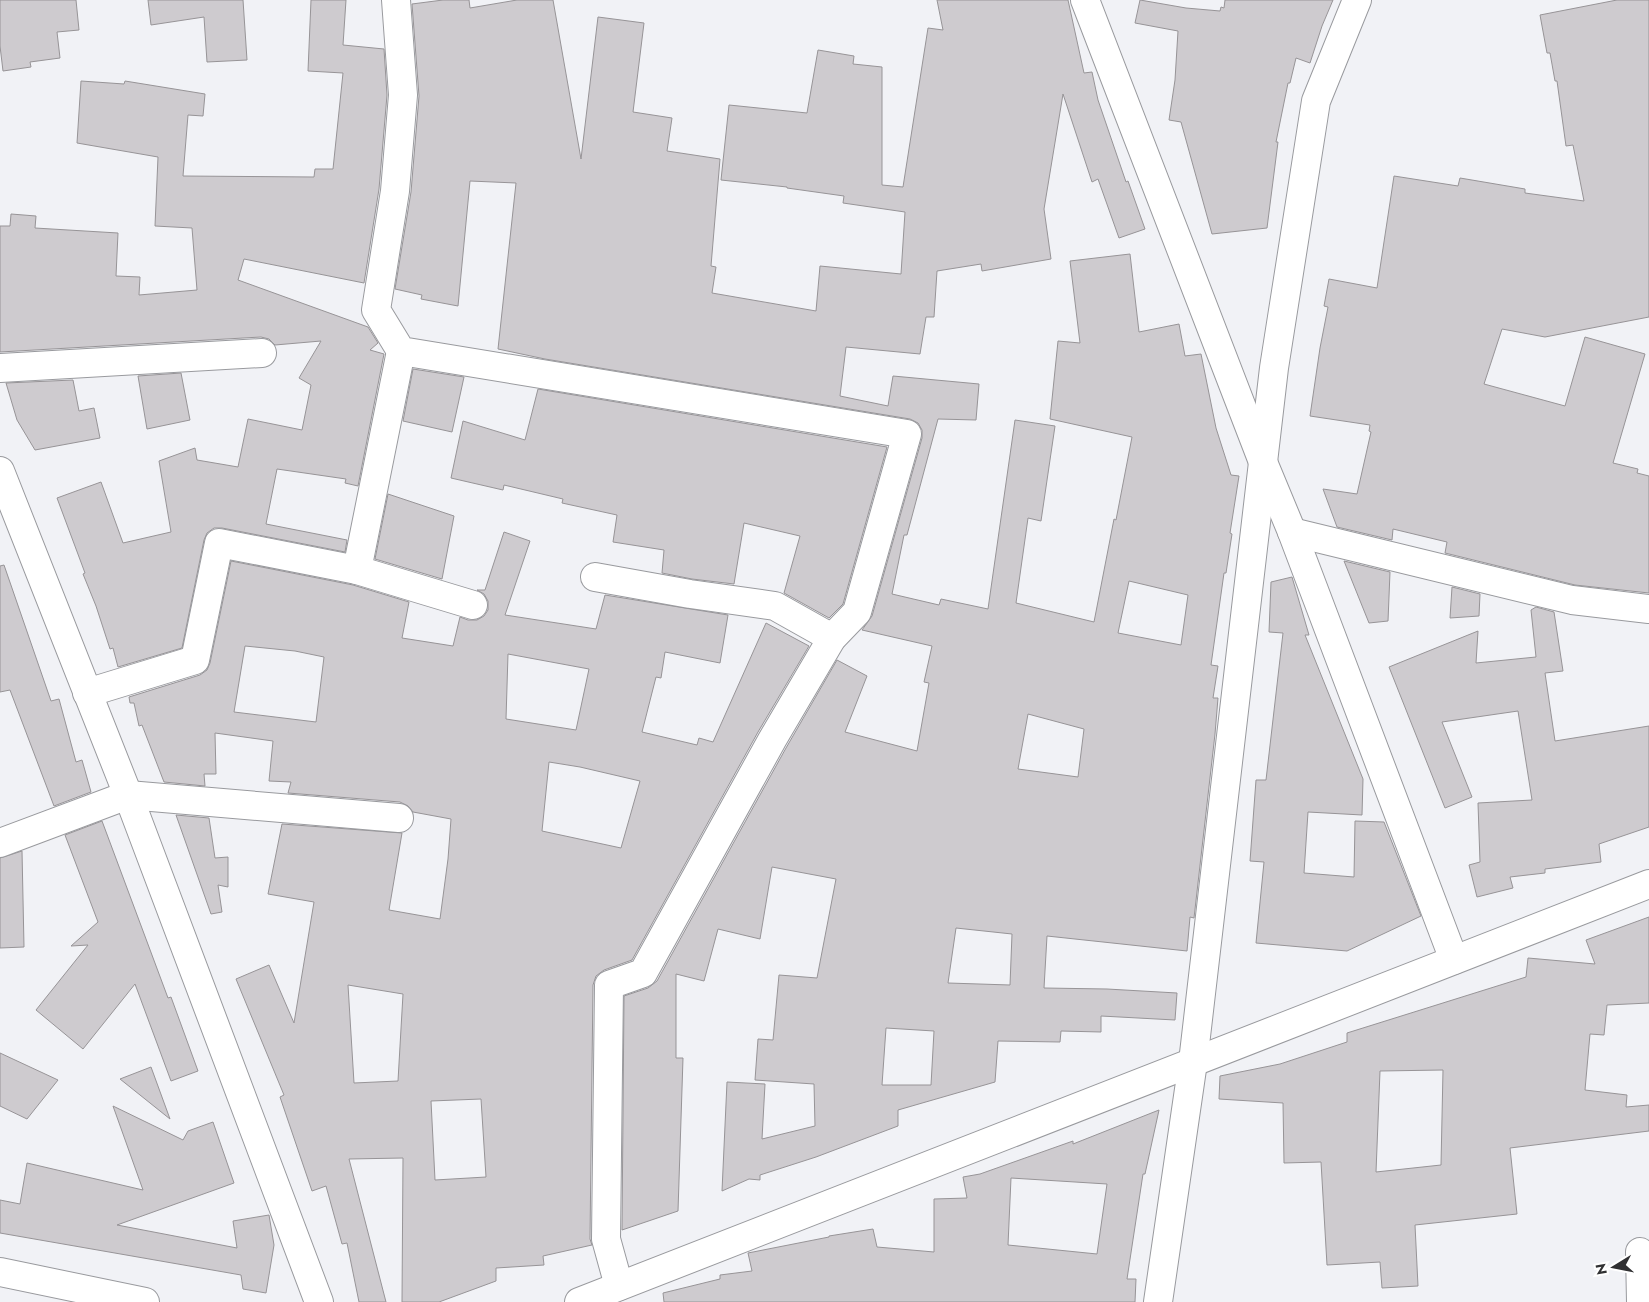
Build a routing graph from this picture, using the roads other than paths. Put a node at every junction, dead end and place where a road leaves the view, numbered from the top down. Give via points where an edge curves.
1 (396, 0) edge
2 (1085, 0) edge
3 (1357, 0) edge
4 (401, 352) junction
5 (262, 353) dead end
6 (0, 368) edge
7 (1263, 462) junction
8 (0, 471) edge
9 (1292, 532) junction
10 (357, 570) junction
11 (595, 577) dead end
12 (473, 605) dead end
13 (1649, 609) edge
14 (832, 638) junction
15 (87, 693) junction
16 (128, 795) junction
17 (399, 818) dead end
18 (0, 843) edge
19 (1649, 884) edge
20 (1454, 960) junction
21 (1193, 1062) junction
22 (1640, 1252) dead end
23 (0, 1272) edge
24 (619, 1286) junction
25 (145, 1302) edge
26 (319, 1302) edge
27 (579, 1302) edge
28 (1158, 1302) edge
29 (1641, 1302) edge

1 - 4 street via 403,95 395,191 376,310
2 - 7 street
3 - 7 street via 1316,102 1274,368
4 - 10 street
4 - 14 street via 907,434 857,612
5 - 6 street
7 - 9 street
7 - 21 street
8 - 15 street
9 - 13 street via 1572,600
9 - 20 street
10 - 12 street
10 - 15 street via 218,543 195,660
11 - 14 street via 775,606
14 - 24 street via 643,973 609,985 606,1239
15 - 16 street
16 - 17 street
16 - 18 street
16 - 26 street
19 - 20 street
20 - 21 street
21 - 24 street
21 - 28 street
22 - 29 street
23 - 25 street
24 - 27 street

